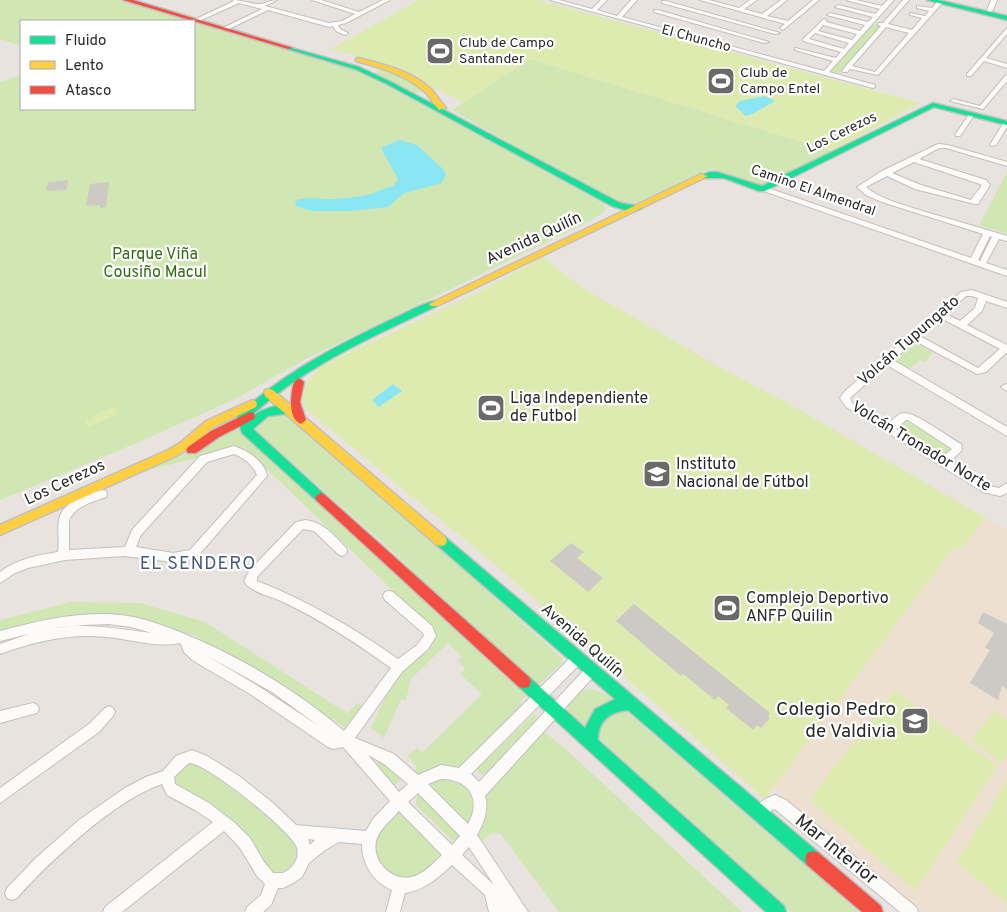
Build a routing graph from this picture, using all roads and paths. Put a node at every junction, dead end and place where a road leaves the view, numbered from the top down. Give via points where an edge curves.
1 (126, 0) edge
2 (147, 0) edge
3 (274, 0) edge
4 (315, 0) edge
5 (554, 0) edge
6 (577, 0) edge
7 (604, 0) edge
8 (634, 0) edge
9 (703, 0) edge
10 (723, 0) edge
11 (754, 0) edge
12 (784, 0) edge
13 (816, 0) edge
14 (849, 0) edge
15 (890, 0) edge
16 (906, 0) edge
17 (241, 1) edge
18 (383, 1) edge
19 (665, 1) edge
20 (938, 3) edge
21 (718, 4) junction
22 (572, 5) junction
23 (992, 5) edge
24 (260, 7) junction
25 (919, 7) dead end
26 (266, 8) junction
27 (838, 8) dead end
28 (883, 8) junction
29 (737, 10) junction
30 (594, 11) junction
31 (656, 11) junction
32 (359, 14) junction
33 (912, 14) dead end
34 (1007, 14) edge
35 (830, 15) dead end
36 (763, 16) junction
37 (205, 17) junction
38 (618, 18) junction
39 (723, 18) junction
40 (927, 18) junction
41 (1007, 18) edge
42 (872, 21) junction
43 (788, 23) junction
44 (906, 23) dead end
45 (335, 24) junction
46 (644, 25) junction
47 (884, 25) junction
48 (919, 26) junction
49 (229, 27) junction
50 (711, 27) junction
51 (1007, 30) edge
52 (813, 31) junction
53 (914, 32) junction
54 (346, 33) dead end
55 (777, 33) junction
56 (861, 33) junction
57 (695, 39) junction
58 (766, 42) junction
59 (854, 42) junction
60 (996, 42) junction
61 (1007, 45) edge
62 (797, 49) dead end
63 (846, 50) junction
64 (752, 54) junction
65 (982, 59) junction
66 (837, 60) junction
67 (1007, 66) edge
68 (848, 67) junction
69 (386, 68) junction
70 (371, 74) junction
71 (825, 74) junction
72 (969, 75) dead end
73 (839, 77) junction
74 (1007, 77) edge
75 (873, 86) dead end
76 (426, 89) junction
77 (410, 94) junction
78 (953, 101) dead end
79 (972, 114) junction
80 (449, 115) junction
81 (1007, 123) edge
82 (958, 135) dead end
83 (993, 145) dead end
84 (913, 159) junction
85 (1007, 164) edge
86 (885, 173) junction
87 (762, 189) junction
88 (621, 210) junction
89 (993, 234) junction
90 (1007, 238) edge
91 (978, 263) junction
92 (1007, 273) edge
93 (983, 296) junction
94 (1007, 305) edge
95 (941, 315) junction
96 (961, 325) junction
97 (915, 337) junction
98 (1006, 349) edge
99 (888, 361) junction
100 (318, 362) junction
101 (299, 382) junction
102 (272, 397) junction
103 (846, 400) joint
104 (257, 402) junction
105 (288, 410) junction
106 (304, 424) junction
107 (244, 425) junction
108 (889, 429) junction
109 (1007, 432) edge
110 (943, 462) junction
111 (144, 466) junction
112 (1002, 490) edge
113 (102, 494) dead end
114 (0, 530) edge
115 (342, 551) dead end
116 (129, 552) junction
117 (63, 556) junction
118 (0, 578) edge
119 (389, 596) dead end
120 (0, 636) edge
121 (184, 639) junction
122 (0, 649) edge
123 (577, 658) junction
124 (398, 667) junction
125 (591, 671) junction
126 (539, 696) junction
127 (629, 703) junction
128 (33, 709) dead end
129 (554, 709) junction
130 (109, 712) dead end
131 (0, 717) edge
132 (345, 740) junction
133 (592, 744) junction
134 (461, 775) junction
135 (166, 776) junction
136 (418, 785) junction
137 (478, 793) junction
138 (0, 796) edge
139 (400, 802) junction
140 (760, 813) junction
141 (224, 822) junction
142 (292, 831) junction
143 (339, 836) junction
144 (470, 836) junction
145 (370, 838) junction
146 (451, 855) junction
147 (305, 858) junction
148 (274, 881) junction
149 (400, 886) junction
150 (491, 892) junction
151 (12, 893) dead end
152 (110, 912) edge
153 (252, 912) edge
154 (393, 912) edge
155 (496, 912) edge
156 (514, 912) edge
157 (521, 912) edge
158 (778, 912) edge
159 (875, 912) edge
160 (911, 912) edge

1 - 37 main road, Avenida Quilín
2 - 37 main road, Avenida Quilín
3 - 24 street
4 - 32 street
5 - 22 street, El Chuncho
6 - 22 street
7 - 30 street
8 - 38 street
9 - 21 street
10 - 21 street
11 - 29 street
12 - 36 street
13 - 43 street
14 - 28 street
15 - 28 street
16 - 47 street
17 - 24 street
17 - 37 street
18 - 32 street
19 - 31 street
19 - 39 street
20 - 23 main road
20 - 25 street
20 - 40 street
20 - 41 main road
21 - 29 street
22 - 30 street, El Chuncho
23 - 34 main road
24 - 26 street
26 - 45 street via 323,24
26 - 49 street
27 - 42 street
28 - 42 street
29 - 36 street
29 - 39 street
30 - 38 street, El Chuncho
31 - 46 street
31 - 50 street
32 - 45 street
33 - 40 street
35 - 42 street
36 - 43 street
37 - 49 main road, Avenida Quilín
38 - 46 street, El Chuncho
39 - 50 street
39 - 55 street
40 - 48 street
42 - 47 street
42 - 56 street
43 - 55 street
44 - 48 street
45 - 54 street via 338,30
46 - 57 street, El Chuncho
47 - 53 street
47 - 68 street
48 - 53 street
49 - 69 main road, Avenida Quilín
49 - 70 main road, Avenida Quilín
50 - 57 street
50 - 58 street
51 - 60 street
52 - 56 street via 823,22
52 - 59 street
52 - 63 street via 805,40
53 - 68 street via 876,74
55 - 58 street
56 - 59 street
57 - 64 street, El Chuncho
58 - 64 street
59 - 63 street
60 - 61 street
60 - 65 street
62 - 66 street
63 - 66 street
64 - 71 street, El Chuncho
65 - 67 street
65 - 72 street
66 - 71 street
68 - 73 street
69 - 70 main road via 374,70
69 - 76 main road, Avenida Quilín
70 - 77 main road, Avenida Quilín
71 - 73 street, El Chuncho
73 - 75 street, El Chuncho
74 - 78 street via 981,108
76 - 77 main road via 422,94
76 - 80 main road, Avenida Quilín
77 - 80 main road, Avenida Quilín
79 - 81 main road
79 - 82 street
79 - 87 main road, Los Cerezos via 936,104
80 - 88 main road, Avenida Quilín
81 - 83 street
84 - 85 street via 938,146 946,146
84 - 86 street
84 - 86 street via 986,185 975,202 971,202 918,187
86 - 89 street via 862,189 893,203
87 - 88 main road, Camino El Almendral via 712,174
87 - 91 street, Camino El Almendral
88 - 100 main road, Avenida Quilín via 601,226
89 - 90 street
89 - 91 street
91 - 92 street, Camino El Almendral
93 - 94 street, Volcán Tupungato
93 - 95 street, Volcán Tupungato via 970,292 964,294
93 - 96 street via 979,309
95 - 96 street
95 - 97 street, Volcán Tupungato
96 - 98 street
97 - 98 street via 979,371
97 - 99 street, Volcán Tupungato
99 - 103 street, Volcán Tupungato via 848,393
99 - 109 street
100 - 101 main road
100 - 102 main road, Avenida Quilín
101 - 102 main road
101 - 106 main road via 295,407
102 - 104 main road, Avenida Quilín
102 - 105 main road, Avenida Quilín
102 - 107 main road
103 - 108 street, Volcán Tronador Norte
104 - 107 main road, Avenida Quilín via 246,412
104 - 111 main road, Los Cerezos via 210,424 178,450
105 - 106 main road, Avenida Quilín
105 - 107 main road via 280,408
106 - 123 main road, Avenida Quilín
107 - 111 main road, Los Cerezos via 188,454
107 - 126 main road
108 - 110 street, Volcán Tronador Norte
108 - 110 street via 904,416 910,417 957,447
110 - 112 street, Volcán Tronador Norte via 987,489
111 - 114 main road, Los Cerezos
113 - 117 street via 66,512
115 - 124 street via 314,524 306,523 300,525 252,574 250,581 314,612 362,640
116 - 116 street via 136,533 204,459 234,450 245,454 261,470 262,476 194,553 174,558
116 - 117 street
117 - 118 street via 15,567
119 - 124 street via 428,630 430,636 427,643
120 - 121 street via 36,626 97,619 141,624
121 - 122 street via 163,640 102,631 59,633
121 - 132 street via 196,656 333,743
123 - 125 main road, Avenida Quilín
123 - 126 street
124 - 132 street
125 - 127 main road, Avenida Quilín
125 - 129 street
126 - 129 main road
126 - 134 street
127 - 133 main road via 612,705 598,715 592,727
127 - 140 main road, Avenida Quilín
128 - 131 street
129 - 133 main road
129 - 137 street
130 - 138 street via 94,728
132 - 136 street via 389,759
132 - 139 street
133 - 158 main road
134 - 136 street via 442,772 430,775
134 - 137 street via 474,785
135 - 141 street via 166,783 172,791
135 - 142 street via 186,757 200,758 250,793
135 - 151 street via 144,783 99,815 44,859
136 - 139 street
136 - 144 street
137 - 144 street via 481,810
139 - 145 street via 378,824
139 - 146 street
140 - 159 main road, Avenida Quilín
140 - 160 street, Mar Interior via 769,804 781,805
141 - 148 street via 248,846 266,876
141 - 152 street
142 - 143 street
142 - 147 street via 303,843
143 - 145 street
143 - 147 street via 320,845
144 - 146 street
144 - 157 street
145 - 149 street via 369,851 376,869 390,882
146 - 149 street via 420,882
146 - 150 street
147 - 148 street via 289,878
148 - 153 street via 266,900
149 - 154 street
150 - 155 street
150 - 156 street

